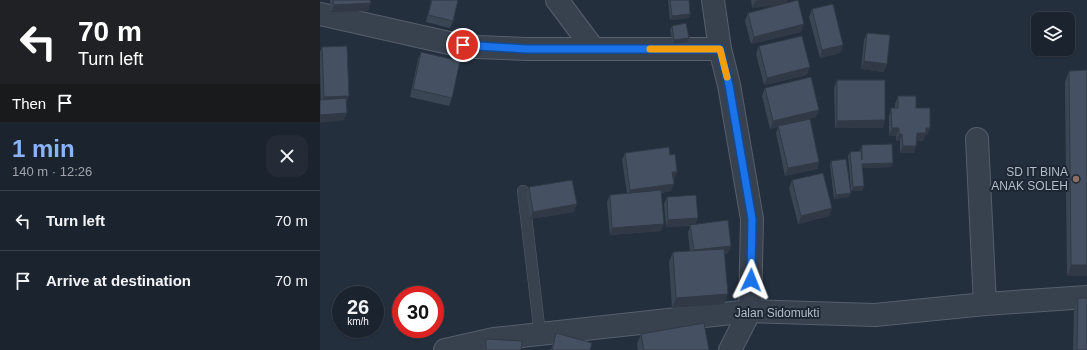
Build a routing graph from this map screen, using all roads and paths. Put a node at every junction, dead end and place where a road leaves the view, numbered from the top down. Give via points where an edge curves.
1 (557, 0) edge
2 (713, 0) edge
3 (320, 14) edge
4 (593, 48) junction
5 (720, 49) junction
6 (977, 139) dead end
7 (523, 191) dead end
8 (1087, 297) edge
9 (985, 304) junction
10 (750, 311) junction
11 (530, 339) edge
12 (445, 350) edge
13 (730, 350) edge

1 - 4 street
2 - 5 street
3 - 4 street via 477,47
4 - 5 street
5 - 10 street via 752,219
6 - 9 street
7 - 11 lane
8 - 9 street, Jalan Sidomukti
9 - 10 street, Jalan Sidomukti via 875,315
10 - 11 street, Jalan Sidomukti
10 - 13 street
11 - 12 street, Jalan Sidomukti via 494,339

